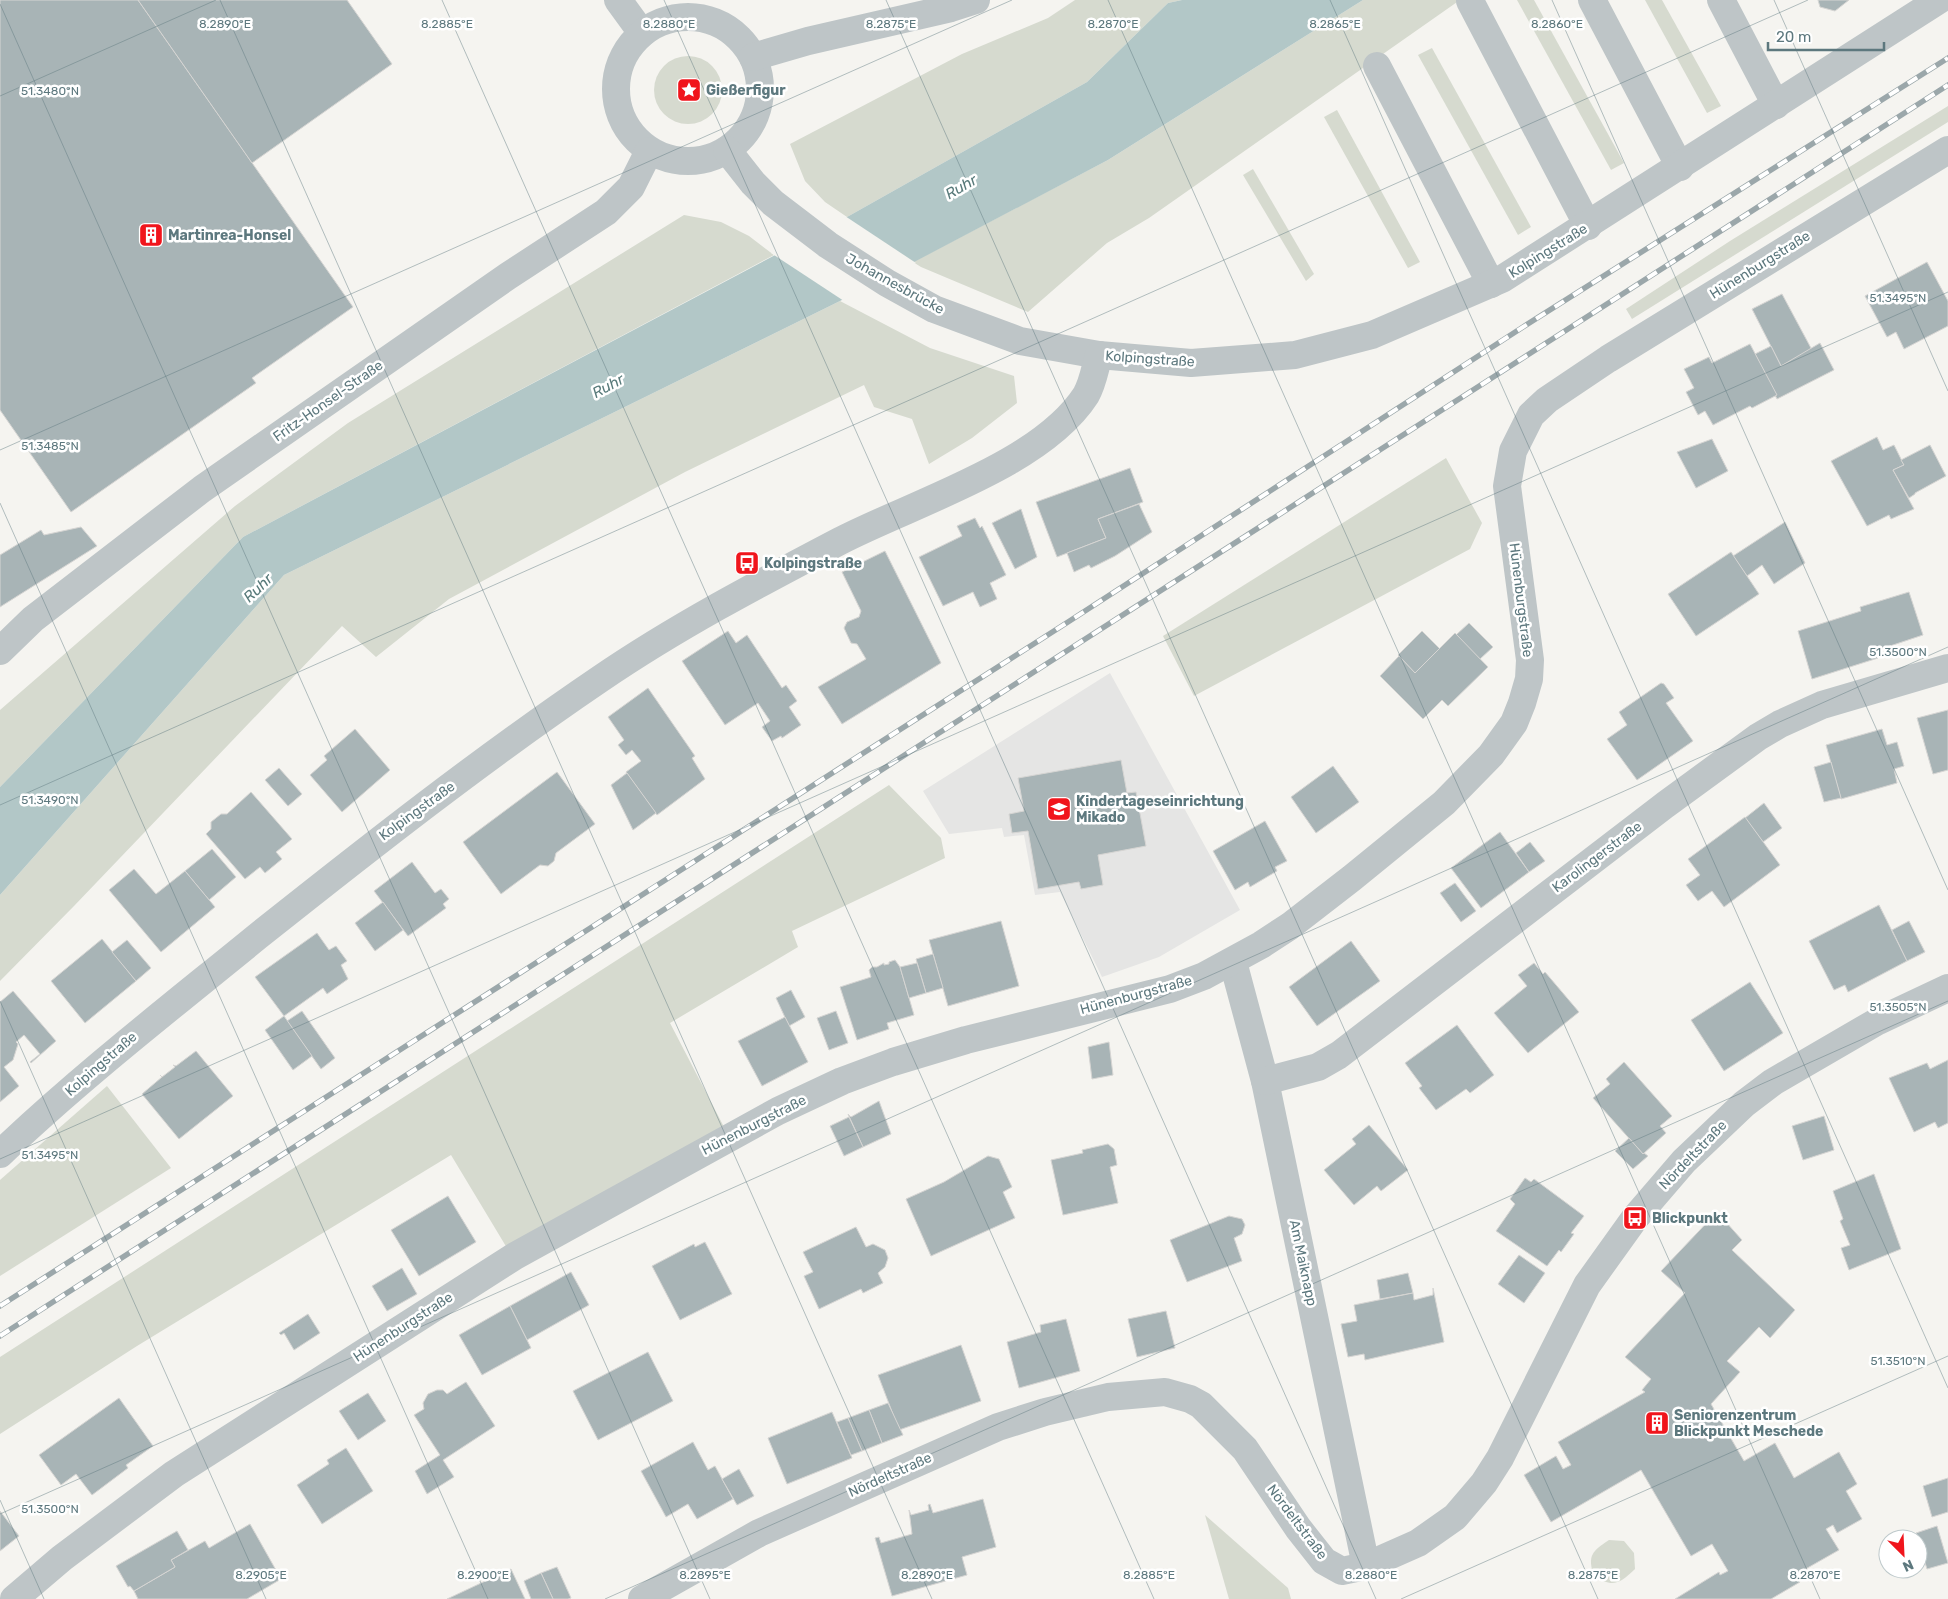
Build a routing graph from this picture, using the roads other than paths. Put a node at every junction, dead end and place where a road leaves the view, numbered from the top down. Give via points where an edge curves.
1 (618, 0) edge
2 (976, 0) edge
3 (1592, 0) edge
4 (1721, 0) edge
5 (1939, 0) edge
6 (1470, 1) edge
7 (642, 33) junction
8 (753, 57) junction
9 (1377, 66) dead end
10 (1776, 105) junction
11 (727, 150) junction
12 (1948, 150) edge
13 (649, 151) junction
14 (1680, 167) junction
15 (1588, 226) junction
16 (1491, 284) junction
17 (1099, 355) junction
18 (0, 651) edge
19 (1948, 668) edge
20 (1233, 962) junction
21 (1948, 988) edge
22 (1265, 1081) junction
23 (0, 1154) edge
24 (1366, 1566) junction
25 (14, 1599) edge
26 (642, 1599) edge

1 - 7 street
2 - 8 street
3 - 14 street
4 - 10 street
5 - 10 street, Kolpingstraße
6 - 15 street
7 - 8 street via 675,18 703,18 724,26 740,39
7 - 13 street via 620,64 615,94 620,116 632,136
8 - 11 street via 760,91 754,118
9 - 16 street
10 - 14 street, Kolpingstraße
11 - 13 street via 708,159 688,162 668,159
11 - 17 street, Johannesbrücke via 773,203 828,245 934,309 1020,341
12 - 20 street, Hünenburgstraße via 1608,359 1547,400 1531,416 1513,451 1507,486 1530,660 1528,680 1514,723 1491,755 1444,803 1290,926
13 - 18 street, Fritz-Honsel-Straße via 631,187 606,212 202,489 33,619
14 - 15 street, Kolpingstraße
15 - 16 street, Kolpingstraße
16 - 17 street, Kolpingstraße via 1372,335 1295,354 1191,363
17 - 23 street, Kolpingstraße via 1086,395 1030,449 994,469 871,525 760,584 602,678 379,838 132,1037
19 - 22 street, Karolingerstraße via 1822,705 1780,724 1664,805 1339,1055 1310,1070
20 - 22 street, Am Maiknapp
20 - 25 street, Hünenburgstraße via 1170,989 966,1040 893,1062 842,1081 778,1111 506,1261 174,1474 62,1558
21 - 24 street, Nördeltstraße via 1878,1021 1773,1082 1744,1104 1684,1160 1635,1218 1587,1285 1500,1458 1484,1483 1456,1517 1442,1527 1418,1543
22 - 24 street, Am Maiknapp
24 - 26 street, Nördeltstraße via 1342,1570 1324,1561 1230,1432 1201,1405 1165,1392 1108,1397 998,1427 759,1533

